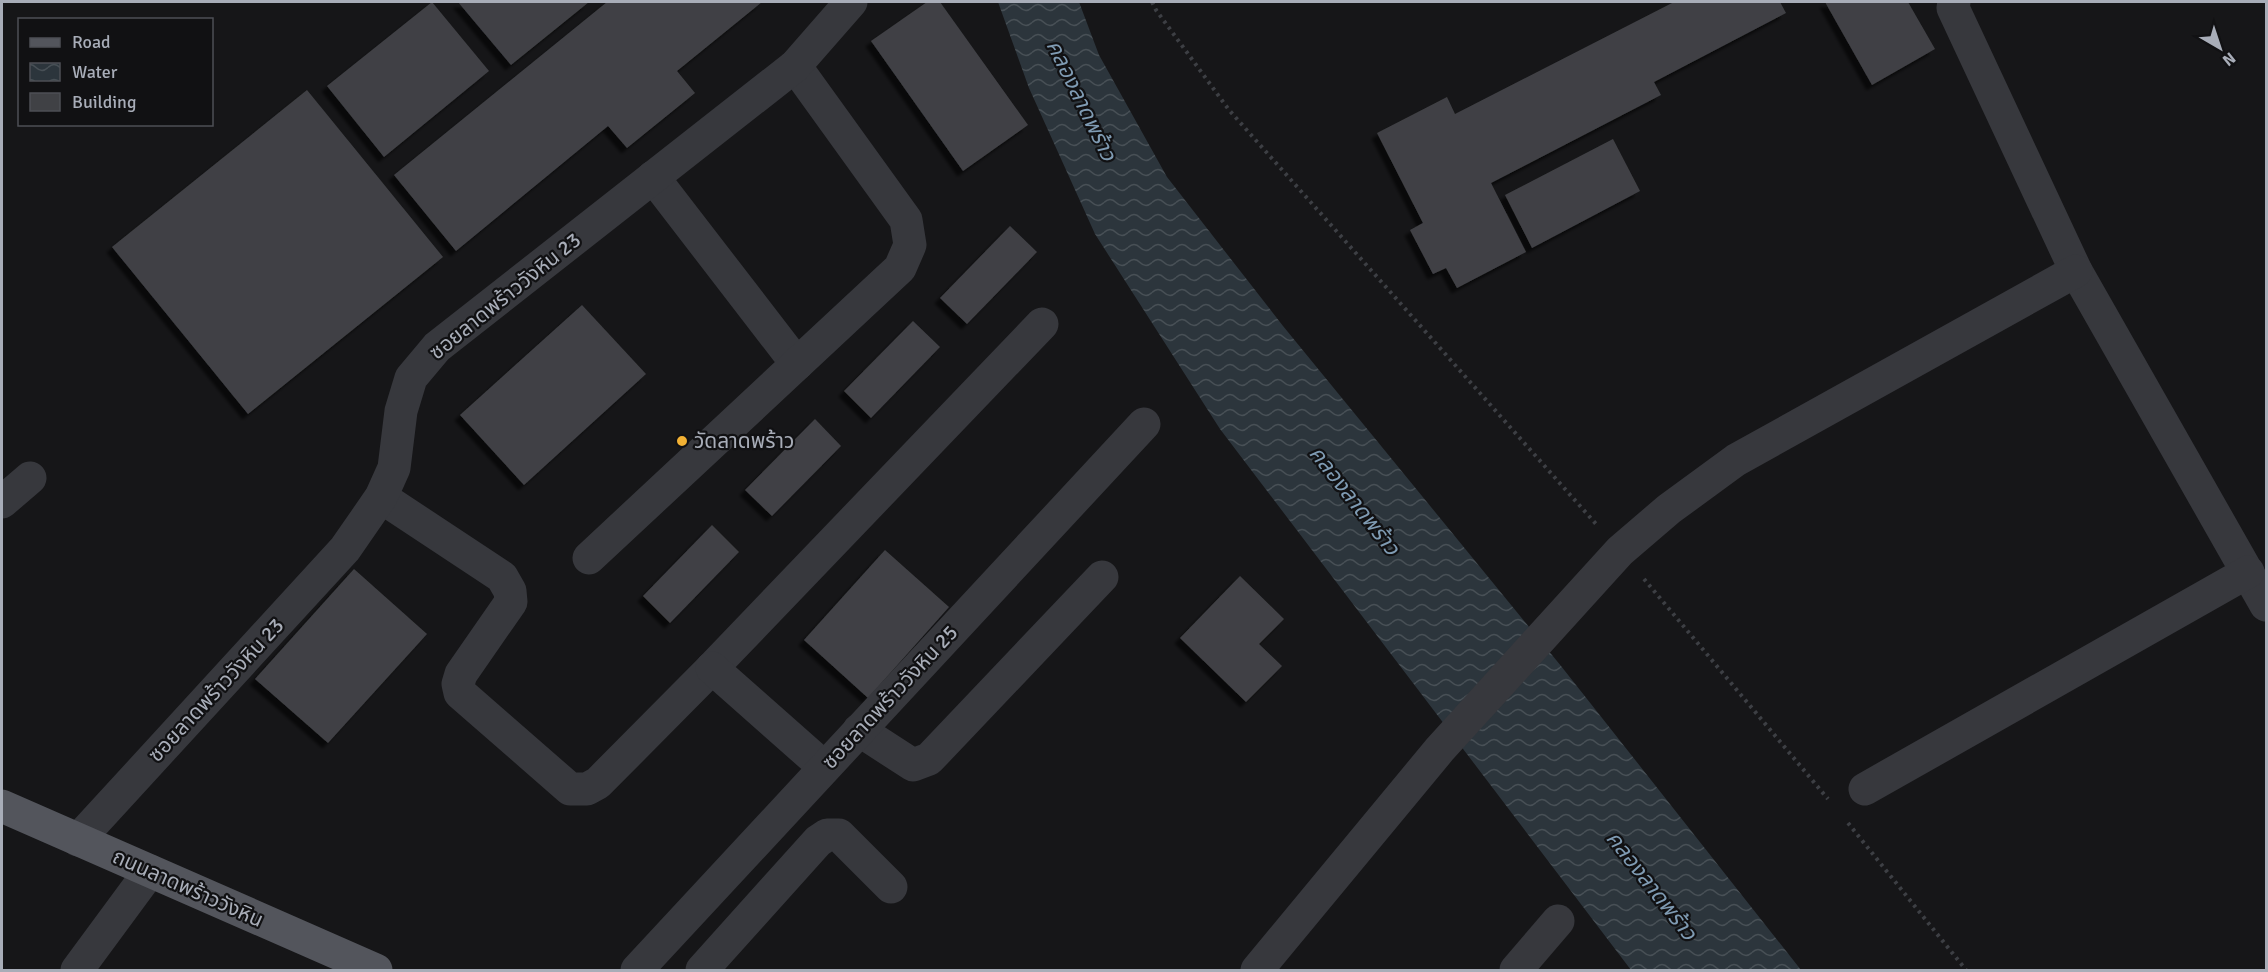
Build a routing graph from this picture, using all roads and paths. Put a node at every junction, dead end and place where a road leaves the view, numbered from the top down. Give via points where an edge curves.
1 (851, 2) edge
2 (1152, 2) edge
3 (1954, 2) edge
4 (795, 66) junction
5 (653, 177) junction
6 (2076, 271) junction
7 (1042, 324) dead end
8 (798, 364) junction
9 (1144, 424) dead end
10 (30, 478) dead end
11 (381, 497) junction
12 (2, 502) edge
13 (1620, 551) junction
14 (589, 558) dead end
15 (2248, 572) junction
16 (1102, 577) dead end
17 (2266, 605) edge
18 (712, 668) junction
19 (859, 730) junction
20 (824, 767) junction
21 (1865, 789) dead end
22 (1829, 800) dead end
23 (2, 806) edge
24 (1844, 818) dead end
25 (78, 840) junction
26 (150, 871) junction
27 (891, 887) dead end
28 (1558, 921) dead end
29 (76, 970) edge
30 (376, 970) edge
31 (637, 970) edge
32 (702, 970) edge
33 (1257, 970) edge
34 (1516, 970) edge
35 (1966, 970) edge

1 - 4 street, ซอยลาดพร้าววังหิน 23
2 - 13 path via 1229,110
3 - 6 street via 1953,8
4 - 5 street, ซอยลาดพร้าววังหิน 23
4 - 8 street via 906,220 910,244 900,268
5 - 8 street
5 - 11 street, ซอยลาดพร้าววังหิน 23 via 437,347 411,378 401,411 394,468
6 - 13 street via 1736,460
6 - 15 street
7 - 18 street
8 - 14 street
9 - 19 street, ซอยลาดพร้าววังหิน 25
10 - 12 street
11 - 18 street via 502,577 511,602 460,674 460,693 570,789 587,789 598,783
11 - 25 street, ซอยลาดพร้าววังหิน 23 via 345,549
13 - 22 path
13 - 33 street via 1440,749
15 - 17 street
15 - 21 street
16 - 19 street via 929,759 913,765
18 - 20 street
19 - 20 street, ซอยลาดพร้าววังหิน 25
20 - 31 street, ซอยลาดพร้าววังหิน 25
23 - 25 main road, ถนนลาดพร้าววังหิน
24 - 35 path
25 - 26 main road, ถนนลาดพร้าววังหิน
26 - 29 street
26 - 30 main road, ถนนลาดพร้าววังหิน
27 - 32 street via 839,835 827,835
28 - 34 street

